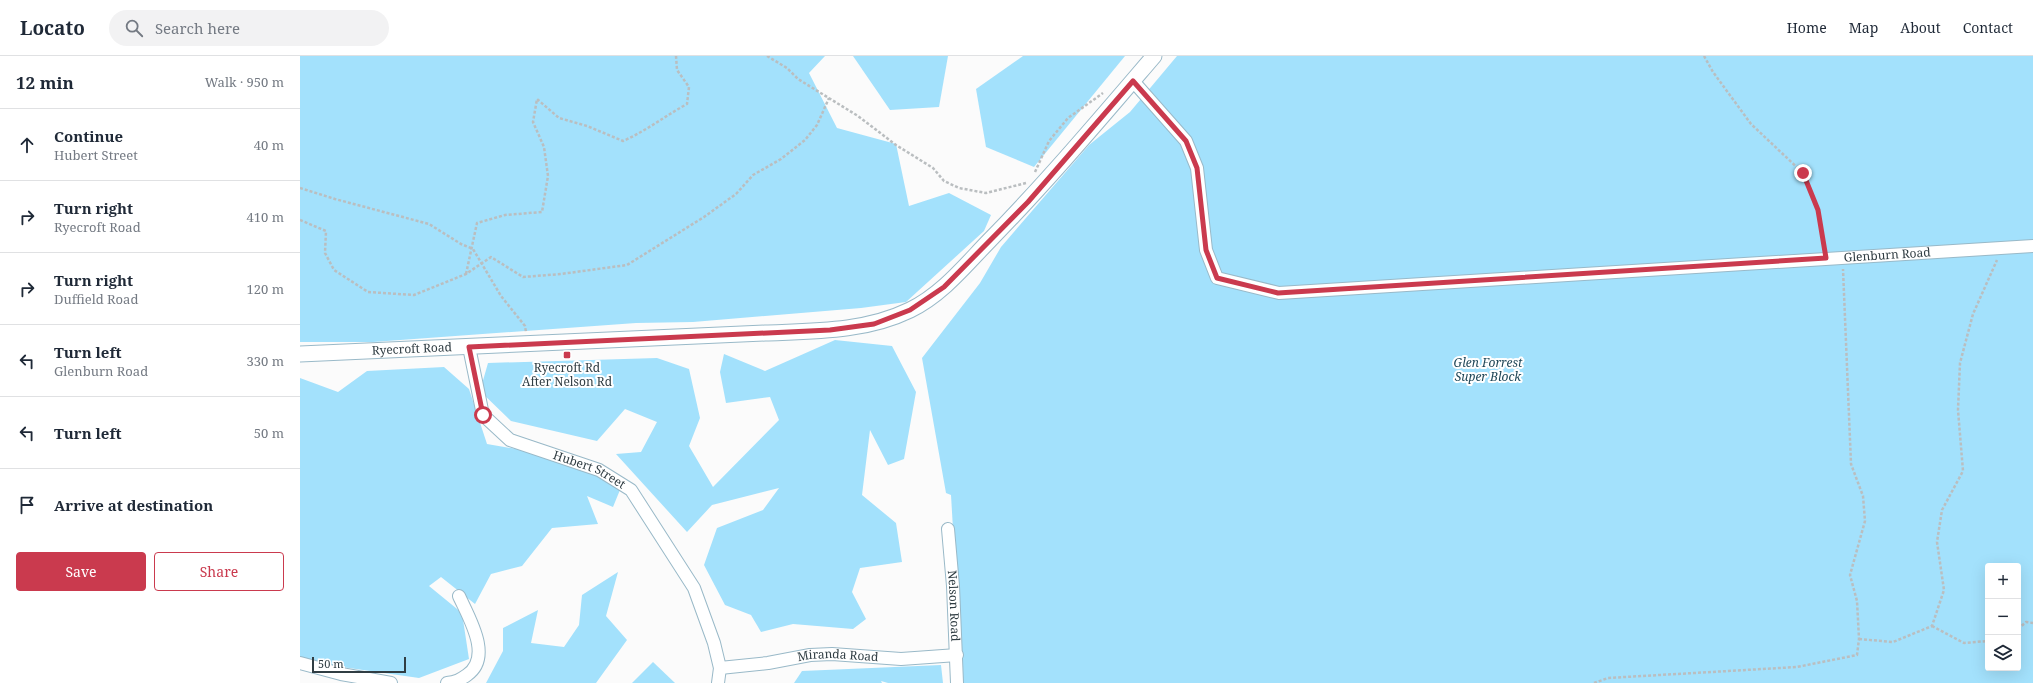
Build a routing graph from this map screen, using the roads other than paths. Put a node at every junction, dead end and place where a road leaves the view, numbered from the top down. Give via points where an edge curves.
1 (1154, 56) edge
2 (1133, 81) junction
3 (2033, 246) edge
4 (469, 347) junction
5 (300, 354) edge
6 (948, 529) dead end
7 (459, 596) dead end
8 (957, 655) junction
9 (300, 663) edge
10 (720, 668) junction
11 (391, 683) edge
12 (448, 683) edge
13 (718, 683) edge
14 (957, 683) edge

1 - 2 street, Ryecroft Road
2 - 3 street, Glenburn Road via 1186,141 1197,168 1206,250 1217,278 1278,293
2 - 4 street, Ryecroft Road via 1028,202 944,287 910,310 874,324 830,330
4 - 5 street, Ryecroft Road
4 - 10 street, Hubert Street via 483,415 510,440 599,470 631,490 694,588 714,643
6 - 8 street, Nelson Road
7 - 12 street via 474,628 479,652 473,671 456,682
8 - 10 street, Miranda Road via 901,659 810,655
8 - 14 street, Nelson Road
9 - 11 street
10 - 13 street, Hubert Street

